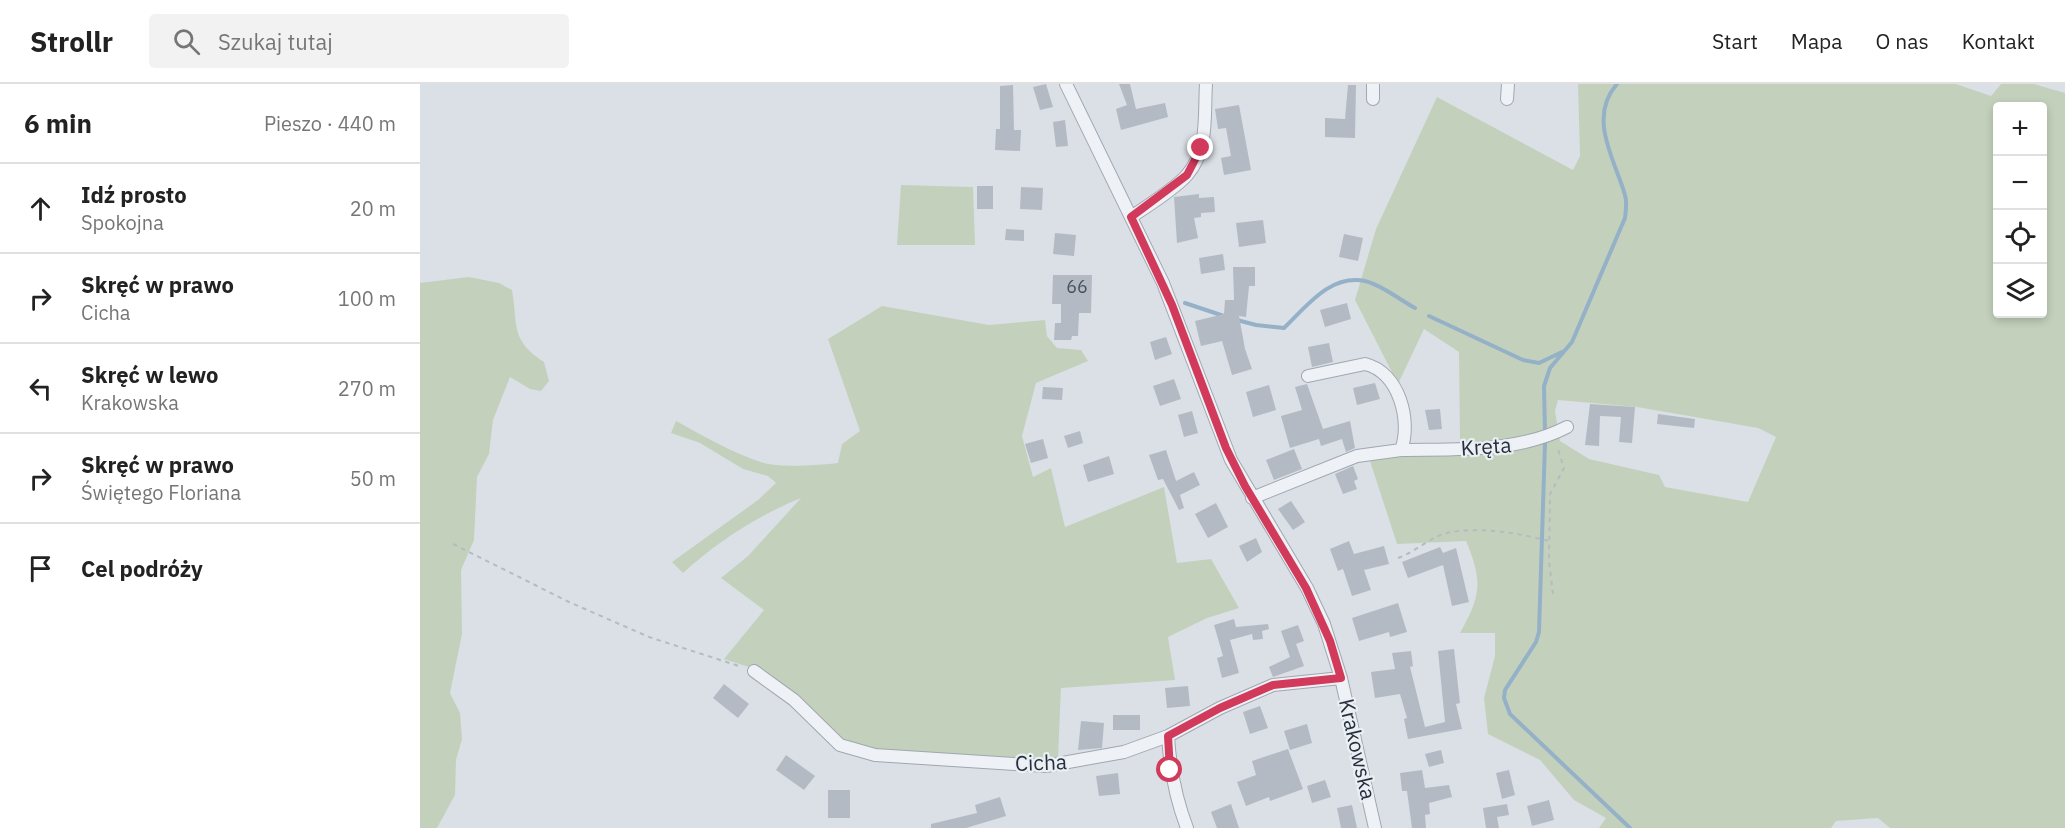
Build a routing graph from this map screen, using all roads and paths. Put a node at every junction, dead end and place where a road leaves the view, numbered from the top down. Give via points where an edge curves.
1 (1066, 84) edge
2 (1206, 84) edge
3 (1373, 84) edge
4 (1508, 84) edge
5 (1373, 99) dead end
6 (1507, 99) dead end
7 (1131, 217) junction
8 (1308, 376) dead end
9 (1567, 427) dead end
10 (1552, 435) junction
11 (1401, 450) junction
12 (1252, 498) junction
13 (1549, 541) junction
14 (453, 544) dead end
15 (1398, 558) dead end
16 (1553, 594) dead end
17 (754, 671) joint
18 (1341, 678) junction
19 (1168, 736) junction
20 (1187, 828) edge
21 (1375, 828) edge

1 - 7 street, Krakowska
2 - 7 street via 1204,133 1196,161 1187,175
3 - 5 street
4 - 6 street
7 - 12 street, Krakowska via 1172,305 1222,441
8 - 11 street via 1365,364 1380,372 1395,391 1405,416 1407,428
9 - 10 street, Kręta
10 - 11 street, Kręta via 1526,443
10 - 13 path via 1564,468 1550,494
11 - 12 street, Kręta via 1357,456
12 - 18 street, Krakowska via 1316,607
13 - 15 path via 1513,533 1447,532
13 - 16 path
14 - 17 path via 649,637
17 - 19 street, Cicha via 794,700 840,745 875,755 1046,766 1124,752
18 - 19 street, Cicha via 1273,685
18 - 21 street, Krakowska
19 - 20 street via 1176,800

